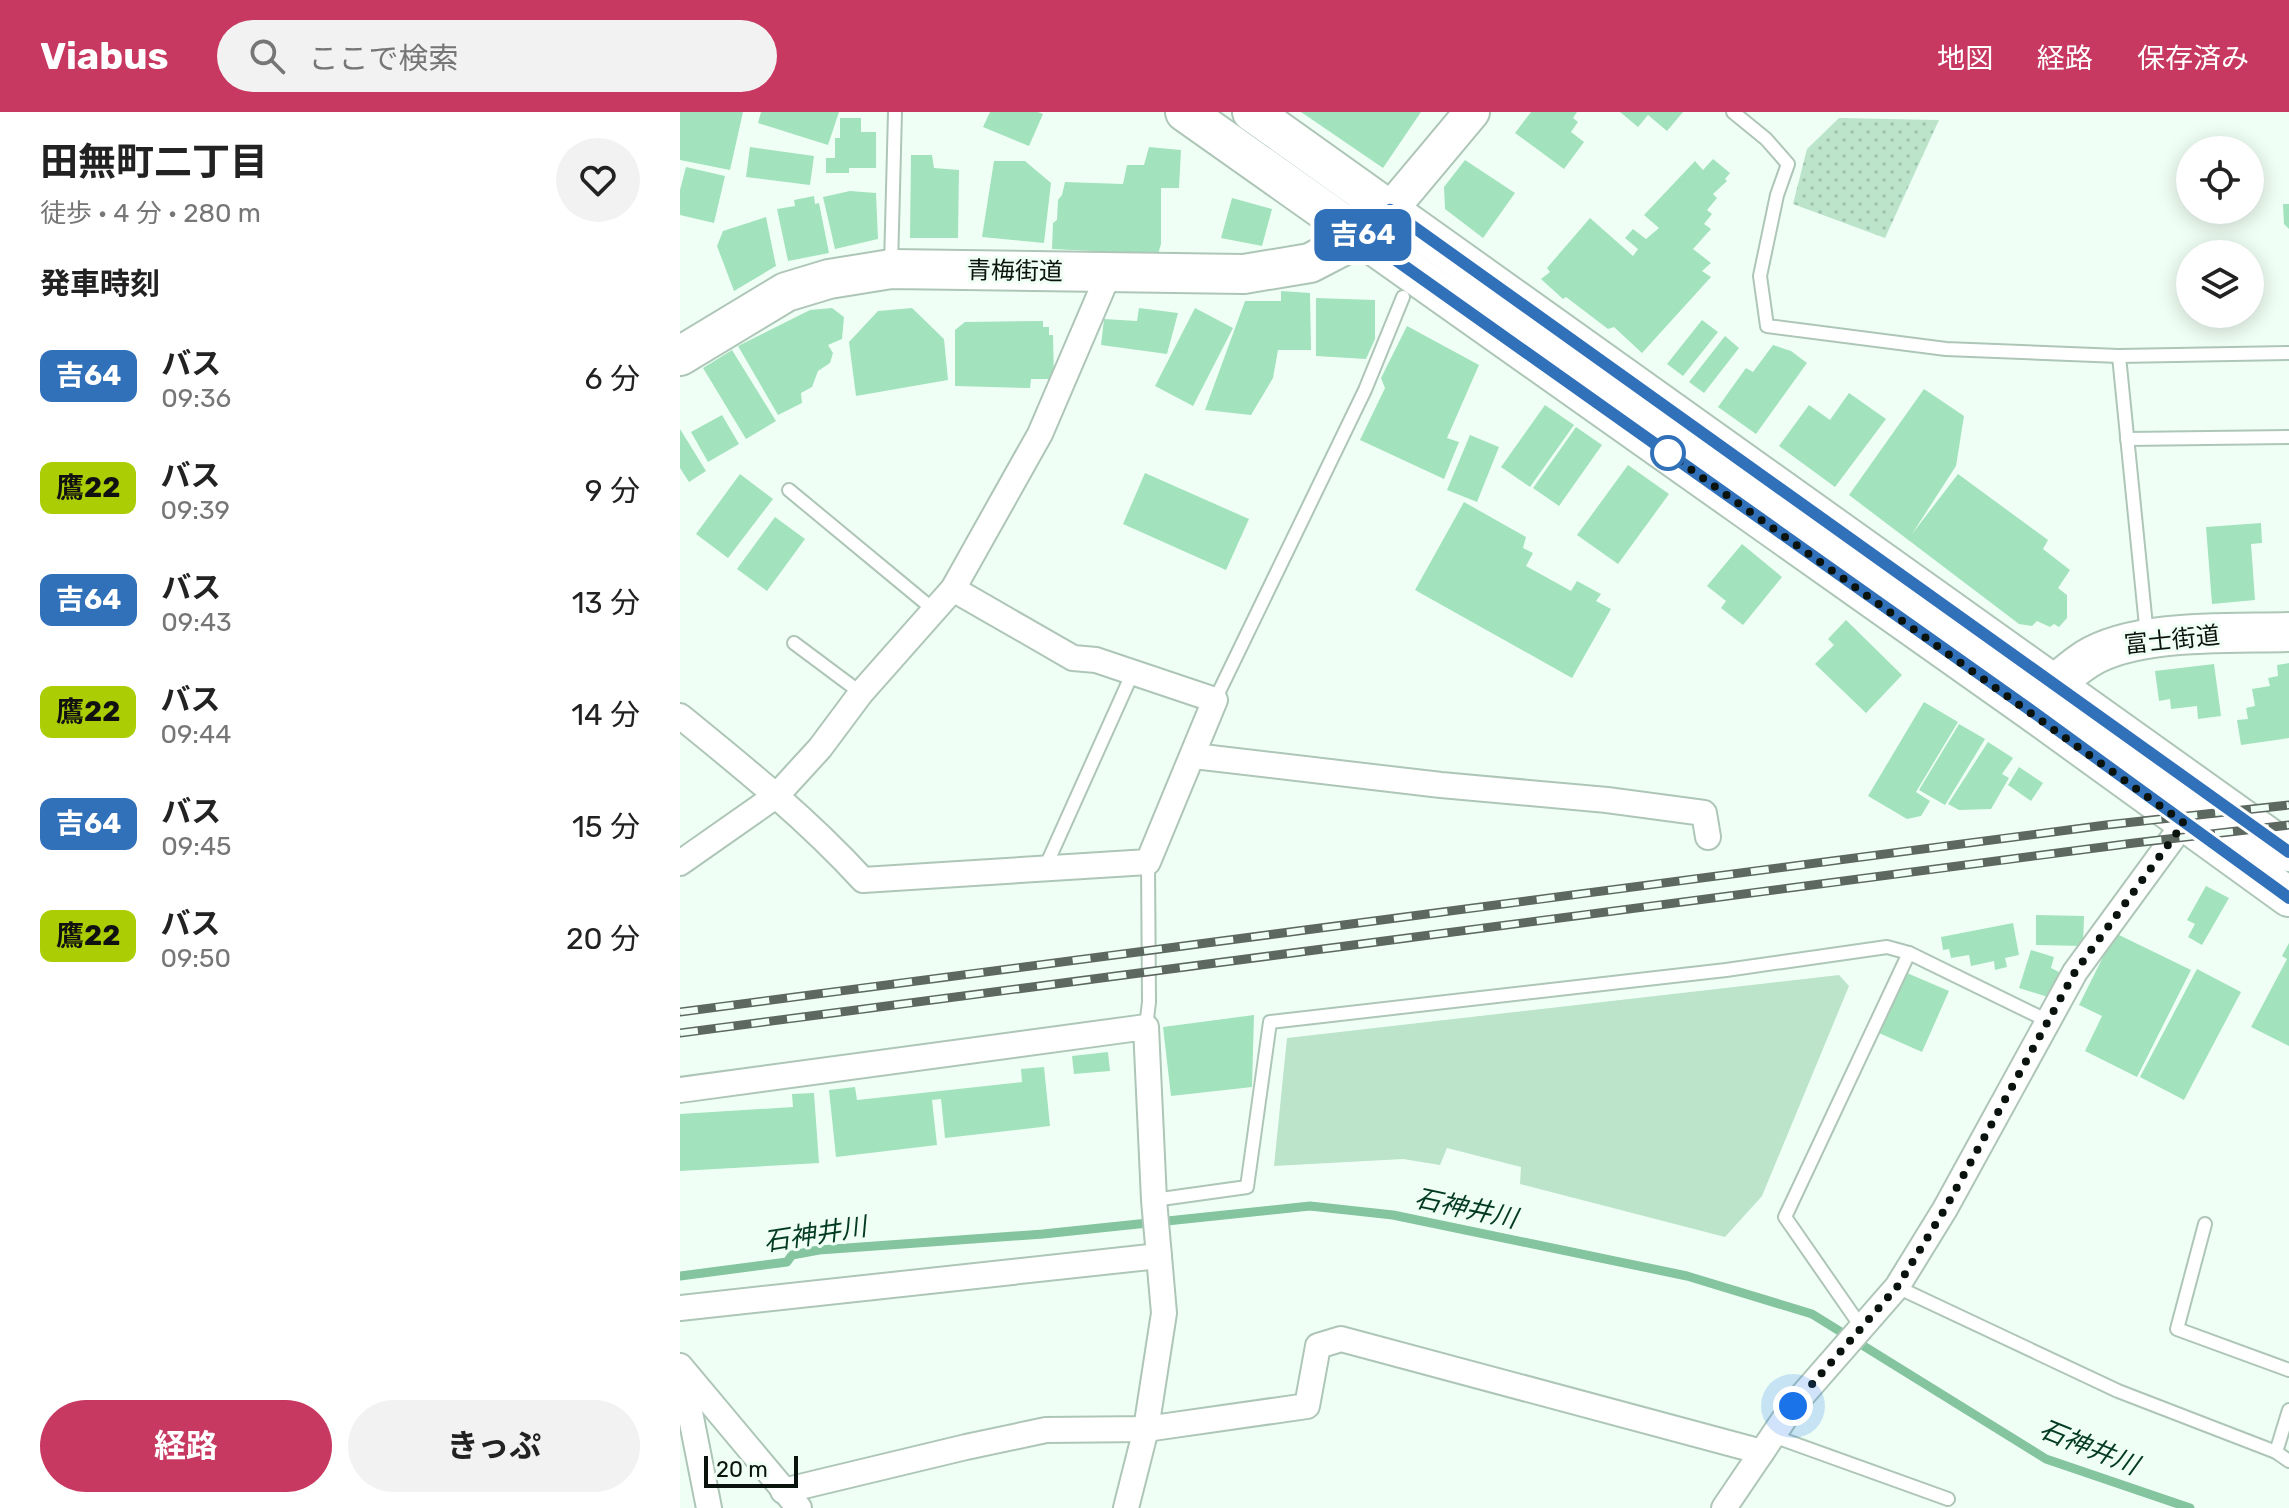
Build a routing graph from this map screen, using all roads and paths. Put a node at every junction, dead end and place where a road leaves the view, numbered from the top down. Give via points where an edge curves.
1 (895, 112) edge
2 (1185, 112) edge
3 (1252, 112) edge
4 (1472, 112) edge
5 (1733, 112) edge
6 (1390, 210) junction
7 (1362, 236) junction
8 (891, 269) junction
9 (1109, 273) junction
10 (1403, 297) dead end
11 (2289, 353) edge
12 (680, 356) edge
13 (2119, 356) junction
14 (2289, 437) edge
15 (2127, 439) junction
16 (789, 490) dead end
17 (953, 589) junction
18 (934, 610) junction
19 (2289, 632) edge
20 (2147, 639) junction
21 (794, 643) dead end
22 (1133, 672) junction
23 (861, 693) junction
24 (2042, 697) junction
25 (1215, 700) junction
26 (680, 716) edge
27 (1194, 756) junction
28 (777, 795) junction
29 (2184, 823) junction
30 (1708, 837) dead end
31 (2289, 852) edge
32 (1148, 862) junction
33 (680, 863) edge
34 (1044, 870) junction
35 (2289, 897) edge
36 (1909, 953) junction
37 (2048, 1021) junction
38 (1146, 1027) junction
39 (680, 1090) edge
40 (1154, 1200) junction
41 (2205, 1224) dead end
42 (1159, 1256) junction
43 (1897, 1287) junction
44 (680, 1308) edge
45 (1862, 1328) junction
46 (680, 1366) edge
47 (2289, 1370) edge
48 (2289, 1410) edge
49 (1146, 1429) junction
50 (1767, 1444) junction
51 (2276, 1452) junction
52 (2289, 1461) edge
53 (791, 1499) edge
54 (1948, 1499) dead end
55 (709, 1508) edge
56 (1126, 1508) edge
57 (1724, 1508) edge

1 - 8 lane
2 - 7 main road
3 - 6 main road
4 - 6 main road
5 - 13 lane via 1788,164 1760,276 1767,326 1946,349
6 - 7 main road, 青梅街道
6 - 24 main road
7 - 9 main road, 青梅街道 via 1310,263 1244,274
7 - 24 main road
8 - 9 main road, 青梅街道
8 - 12 main road, 青梅街道 via 786,292
9 - 17 street via 1040,434
10 - 25 lane via 1365,390
11 - 13 lane
13 - 15 lane
14 - 15 lane
15 - 20 lane
16 - 18 lane
17 - 18 street
17 - 22 street via 1073,658
18 - 23 street
19 - 20 main road, 富士街道
20 - 24 main road, 富士街道 via 2113,646 2087,659
21 - 23 lane
22 - 25 street
22 - 34 lane
23 - 28 street
24 - 29 main road
24 - 31 main road
25 - 27 street
26 - 28 street
27 - 30 street via 1704,813
27 - 32 street
28 - 33 street
28 - 34 street via 863,880
29 - 35 main road
29 - 37 street via 2075,972
32 - 34 street
32 - 38 lane
36 - 37 lane
36 - 40 lane via 1887,947 1270,1022 1247,1187
36 - 45 lane via 1785,1217
37 - 43 street
38 - 39 street
38 - 40 street
40 - 42 street
41 - 47 lane via 2177,1329
42 - 44 street
42 - 49 street via 1164,1313
43 - 45 street
43 - 51 lane via 2118,1391
45 - 50 street
46 - 53 street
46 - 55 street
48 - 51 lane
49 - 50 street via 1307,1406 1318,1346 1341,1339
49 - 53 street via 1046,1430 966,1447
49 - 56 street
50 - 54 lane
50 - 57 street
51 - 52 lane

